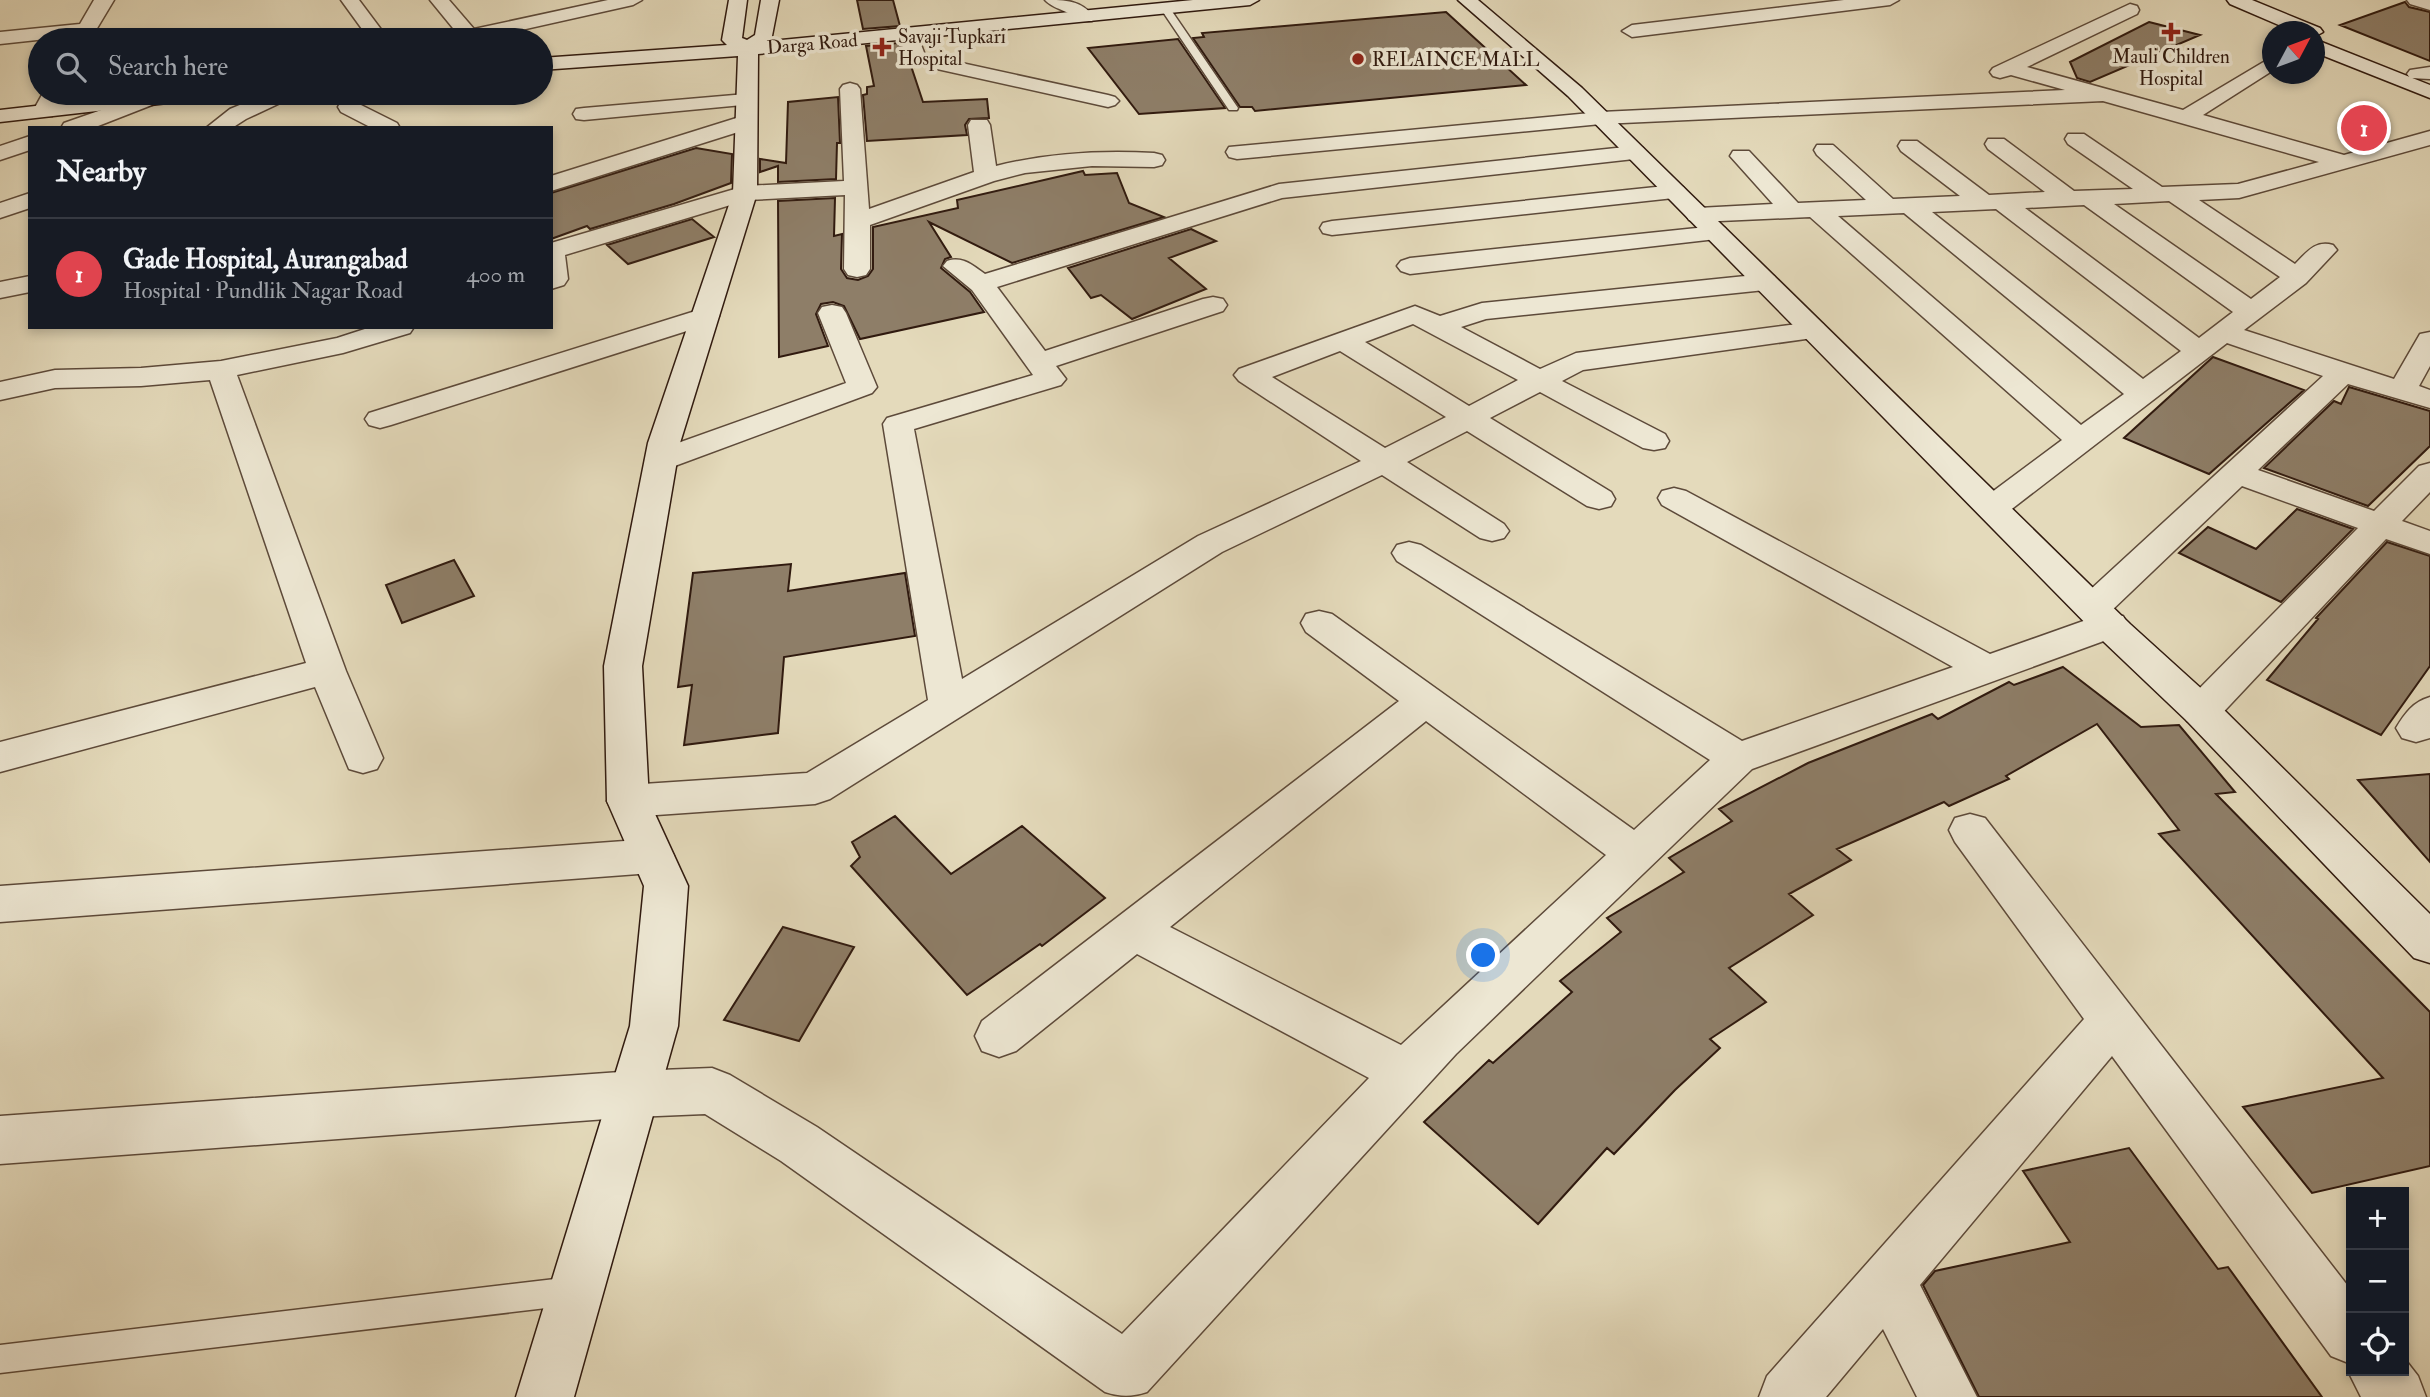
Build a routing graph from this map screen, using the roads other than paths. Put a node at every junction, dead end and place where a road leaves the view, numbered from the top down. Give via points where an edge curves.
1 (105, 0) edge
2 (351, 0) edge
3 (439, 0) edge
4 (528, 0) edge
5 (738, 0) edge
6 (770, 0) edge
7 (1054, 0) edge
8 (1250, 0) edge
9 (1467, 0) edge
10 (1890, 0) edge
11 (2416, 0) edge
12 (623, 1) edge
13 (2228, 3) edge
14 (1163, 4) edge
15 (2430, 5) edge
16 (2130, 10) dead end
17 (1081, 13) junction
18 (548, 19) junction
19 (2262, 21) edge
20 (2281, 21) edge
21 (88, 28) edge
22 (371, 28) edge
23 (455, 28) edge
24 (507, 28) edge
25 (1632, 31) dead end
26 (907, 34) junction
27 (2325, 36) edge
28 (28, 37) edge
29 (0, 38) edge
30 (748, 42) junction
31 (2325, 49) edge
32 (553, 54) edge
33 (553, 63) edge
34 (2010, 68) junction
35 (2262, 69) edge
36 (2426, 75) edge
37 (850, 89) dead end
38 (2430, 92) edge
39 (2108, 94) junction
40 (1108, 101) dead end
41 (1938, 102) junction
42 (28, 104) edge
43 (38, 105) edge
44 (124, 105) edge
45 (259, 105) edge
46 (350, 105) edge
47 (0, 106) edge
48 (1233, 108) dead end
49 (746, 111) junction
50 (584, 114) dead end
51 (0, 116) edge
52 (2186, 117) junction
53 (1601, 118) junction
54 (979, 125) dead end
55 (76, 126) edge
56 (220, 126) edge
57 (385, 126) edge
58 (2430, 138) edge
59 (2076, 139) dead end
60 (28, 144) edge
61 (1996, 144) dead end
62 (1909, 146) dead end
63 (1825, 150) dead end
64 (1237, 152) dead end
65 (0, 153) edge
66 (1635, 153) junction
67 (1741, 156) dead end
68 (1154, 160) dead end
69 (2345, 163) junction
70 (986, 176) junction
71 (553, 183) edge
72 (856, 187) junction
73 (1675, 192) junction
74 (745, 193) junction
75 (2166, 195) junction
76 (2080, 199) junction
77 (28, 201) edge
78 (1993, 202) junction
79 (1898, 206) junction
80 (0, 211) edge
81 (1804, 211) junction
82 (858, 221) junction
83 (1707, 224) junction
84 (1332, 228) dead end
85 (2324, 250) dead end
86 (553, 251) edge
87 (553, 260) edge
88 (1409, 266) dead end
89 (858, 269) dead end
90 (2297, 277) junction
91 (553, 280) edge
92 (1765, 282) junction
93 (28, 284) edge
94 (0, 290) edge
95 (1213, 305) dead end
96 (2251, 312) junction
97 (832, 313) dead end
98 (705, 316) junction
99 (1438, 326) junction
100 (394, 329) edge
101 (1813, 330) junction
102 (2224, 333) junction
103 (2430, 340) edge
104 (1345, 342) junction
105 (2199, 351) junction
106 (1038, 363) junction
107 (221, 370) junction
108 (2343, 373) junction
109 (1538, 381) junction
110 (0, 391) edge
111 (2143, 394) junction
112 (2416, 395) edge
113 (380, 419) dead end
114 (1466, 419) junction
115 (1654, 441) dead end
116 (2081, 441) junction
117 (661, 460) junction
118 (1383, 462) junction
119 (2237, 472) junction
120 (2430, 473) edge
121 (1674, 498) dead end
122 (1599, 499) dead end
123 (1992, 508) junction
124 (2381, 524) junction
125 (1492, 530) dead end
126 (2430, 543) edge
127 (1409, 553) dead end
128 (2101, 617) junction
129 (1319, 623) dead end
130 (1987, 669) junction
131 (327, 671) junction
132 (1425, 701) junction
133 (948, 706) junction
134 (2201, 710) junction
135 (0, 757) edge
136 (363, 758) dead end
137 (1738, 758) junction
138 (628, 801) junction
139 (1970, 830) dead end
140 (1636, 854) junction
141 (652, 856) junction
142 (0, 904) edge
143 (1133, 930) junction
144 (2430, 944) edge
145 (2113, 1020) junction
146 (999, 1036) dead end
147 (1406, 1073) junction
148 (634, 1094) junction
149 (0, 1140) edge
150 (1888, 1280) junction
151 (577, 1290) junction
152 (2346, 1329) edge
153 (0, 1359) edge
154 (2381, 1376) edge
155 (545, 1397) edge
156 (1788, 1397) edge
157 (1948, 1397) edge
158 (2397, 1397) edge

1 - 21 street
2 - 22 street
3 - 23 street
4 - 18 street
5 - 30 street
6 - 30 street
7 - 17 street
8 - 14 street, Darga Road
9 - 53 street
10 - 25 street
11 - 15 street
12 - 18 street
13 - 19 street
13 - 20 street
14 - 17 street, Darga Road
14 - 48 lane
16 - 34 street
17 - 26 street, Darga Road
17 - 30 street, Darga Road
18 - 24 street
26 - 30 street, Darga Road
26 - 40 street via 917,59
27 - 36 street
28 - 29 street
30 - 32 street, Darga Road
30 - 33 street, Darga Road
30 - 49 street
31 - 38 street
34 - 39 street
34 - 41 street
35 - 52 street
37 - 72 street
39 - 41 street
39 - 52 street
41 - 53 street
42 - 47 street
43 - 51 street
44 - 55 street
45 - 56 street
46 - 57 street
49 - 50 street
49 - 71 street
49 - 74 street
52 - 69 street
53 - 64 street
53 - 66 street
54 - 70 street
58 - 69 street
59 - 75 street
60 - 65 street
61 - 76 street
62 - 78 street
63 - 79 street
66 - 73 street
66 - 106 street via 1279,191 969,275
67 - 81 street
68 - 70 street via 1009,168
69 - 75 street via 2239,191
70 - 82 street
72 - 74 street
72 - 82 street
73 - 83 street
73 - 84 street
74 - 86 street
74 - 98 street
75 - 76 street
75 - 90 street
76 - 78 street
76 - 96 street
77 - 80 street
78 - 79 street
78 - 105 street
79 - 81 street
79 - 111 street
81 - 83 street
81 - 116 street
82 - 89 street
83 - 88 street
83 - 92 street
85 - 90 street
87 - 91 street
90 - 96 street
92 - 99 street via 1482,311
92 - 101 street
93 - 94 street
95 - 106 street
96 - 102 street
97 - 117 street via 862,387
98 - 113 street
98 - 117 street
99 - 104 street via 1415,314
99 - 109 street
100 - 107 street via 342,345
101 - 109 street via 1576,362
101 - 123 street
102 - 105 street
102 - 108 street
103 - 112 street
104 - 114 street
104 - 118 street via 1250,375
105 - 111 street
106 - 133 street via 1051,379 898,424
107 - 110 street via 55,379
107 - 131 street
108 - 112 street
108 - 119 street
109 - 114 street
109 - 115 street
111 - 116 street
114 - 118 street
114 - 122 street
116 - 123 street
117 - 138 street via 623,666
118 - 125 street
118 - 133 street via 1210,544
119 - 124 street
119 - 128 street
120 - 124 street
121 - 130 street
123 - 128 street
124 - 126 street
124 - 134 street
127 - 137 street
128 - 130 street
128 - 134 street
129 - 132 street
130 - 137 street
131 - 135 street
131 - 136 street
132 - 140 street
132 - 143 street
133 - 138 street via 815,788
134 - 144 street
137 - 140 street
138 - 141 street
139 - 145 street
140 - 147 street
141 - 142 street
141 - 148 street via 666,886 654,1026
143 - 146 street
143 - 147 street
145 - 150 street
145 - 152 street
147 - 148 street via 1126,1371 799,1144 712,1091
148 - 149 street
148 - 151 street
150 - 156 street
150 - 157 street
151 - 153 lane
151 - 155 street
154 - 158 street

